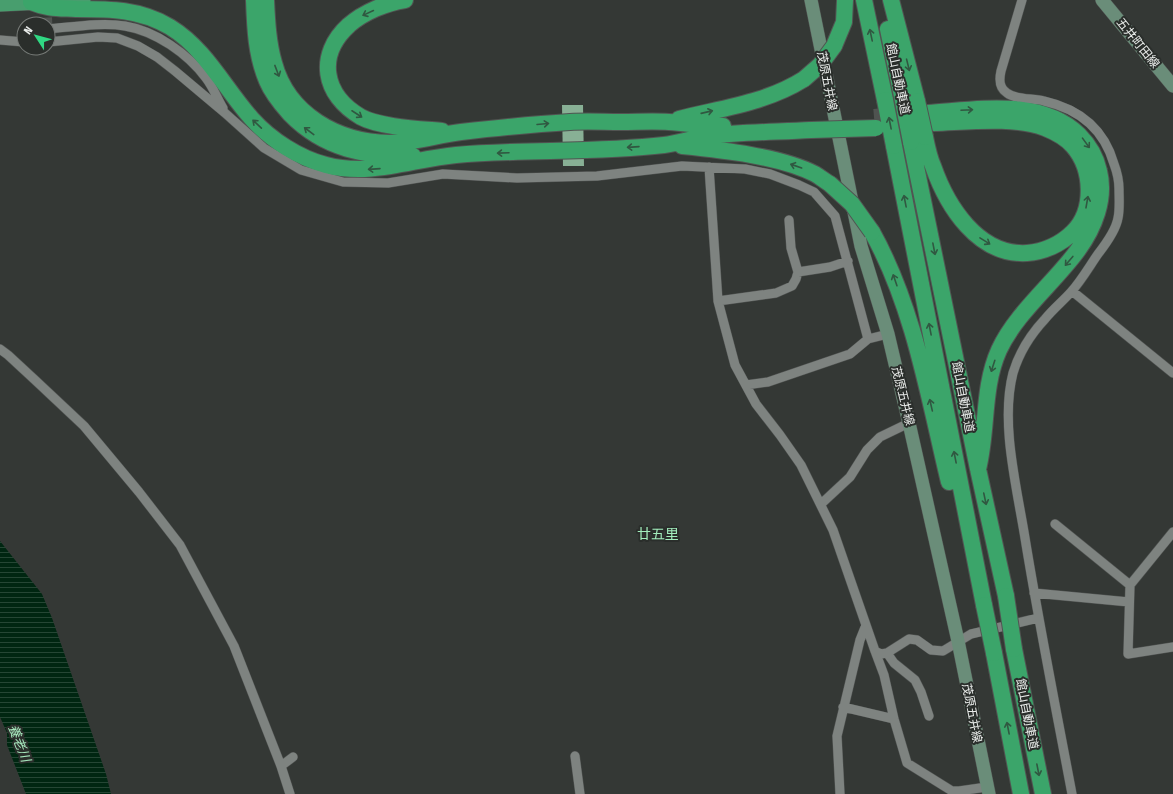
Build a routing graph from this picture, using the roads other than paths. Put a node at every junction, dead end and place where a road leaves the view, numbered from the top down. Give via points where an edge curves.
1 (83, 0) edge
2 (254, 0) edge
3 (266, 0) edge
4 (405, 0) edge
5 (811, 0) edge
6 (845, 0) edge
7 (864, 0) edge
8 (881, 0) edge
9 (891, 0) edge
10 (1022, 0) edge
11 (1102, 0) edge
12 (31, 2) junction
13 (0, 4) edge
14 (56, 28) edge
15 (262, 34) junction
16 (0, 40) edge
17 (16, 41) edge
18 (56, 41) edge
19 (1173, 86) edge
20 (920, 108) junction
21 (225, 113) junction
22 (670, 122) junction
23 (876, 122) tunnel mouth
24 (811, 126) junction
25 (460, 132) junction
26 (918, 140) junction
27 (664, 145) junction
28 (455, 155) junction
29 (709, 167) junction
30 (788, 220) dead end
31 (848, 260) junction
32 (798, 272) junction
33 (1072, 291) junction
34 (718, 301) junction
35 (888, 334) junction
36 (868, 339) junction
37 (0, 350) edge
38 (1173, 373) edge
39 (746, 385) junction
40 (909, 423) junction
41 (978, 469) junction
42 (821, 504) junction
43 (1055, 524) dead end
44 (1173, 532) edge
45 (1130, 585) junction
46 (1034, 593) junction
47 (1129, 602) junction
48 (984, 605) junction
49 (1038, 618) junction
50 (866, 625) junction
51 (958, 641) junction
52 (1173, 647) edge
53 (875, 651) junction
54 (887, 653) junction
55 (843, 707) junction
56 (929, 716) dead end
57 (894, 719) junction
58 (575, 756) dead end
59 (294, 757) dead end
60 (281, 766) junction
61 (988, 791) edge
62 (290, 794) edge
63 (580, 794) edge
64 (840, 794) edge
65 (1021, 794) edge
66 (1043, 794) edge
67 (1072, 794) edge

1 - 12 highway
2 - 15 highway
3 - 15 highway
4 -> 25 highway via 381,7 349,25 332,46 328,64 329,82 341,102 363,118 386,125
5 - 35 main road, 茂原五井線 via 861,246
22 -> 6 highway, bridge via 767,98 804,79 820,65 834,46 844,22
48 -> 7 highway, 館山自動車道, bridge
8 - 20 highway, 館山自動車道
9 -> 20 highway
10 - 33 street via 1000,71 1001,87 1008,94 1057,104 1085,119 1103,138 1111,154 1119,186 1118,218 1106,243
11 - 19 main road, 五井町田線
12 - 13 highway
28 -> 12 highway via 357,170 314,161 282,144 256,123 210,64 184,38 166,25 146,16 118,10 45,8
14 - 21 street via 125,26 166,42 187,57 207,80
15 -> 25 highway via 287,92 314,120 336,133 361,140 391,143
28 -> 15 highway via 393,156 368,153 338,147 316,136 292,116 267,82 263,68
16 - 17 street
18 - 21 street via 117,38 138,46 175,70
20 - 26 highway, 館山自動車道, bridge
26 -> 20 highway via 955,211 971,230 993,246 1012,252 1033,253 1044,250 1065,239 1085,212 1089,188 1087,176 1080,155 1065,139 1044,127
20 -> 41 highway via 1008,108 1050,116 1069,125 1085,141 1095,159 1101,178 1101,199 1087,236 1016,322 999,351 987,388 983,450
21 - 29 street via 264,148 301,170 343,182 388,183 443,174 517,178 597,176 682,166
22 - 24 highway via 708,127
25 -> 22 highway via 570,122
23 - 24 highway
24 - 27 highway via 709,136
26 -> 41 highway, 館山自動車道
27 -> 28 highway
48 -> 27 highway, bridge via 970,569 915,340 892,272 872,232 852,204 830,184 802,168 769,159 703,148
29 - 31 street via 745,169 770,174 814,192 835,216
29 - 34 street
30 - 32 street via 791,248
31 - 32 street via 830,267
31 - 36 street
32 - 34 street via 792,286 776,293
33 - 38 street
33 - 46 street via 1045,318 1024,347 1013,374 1008,409 1009,437
34 - 39 street via 735,365
35 - 36 street
35 - 40 main road, 茂原五井線
36 - 39 street via 850,354 768,382
37 - 60 street via 84,426 180,545 234,646
39 - 42 street via 756,404 801,465
40 - 42 street via 880,437 867,450 850,477
40 - 51 main road, 茂原五井線
41 -> 66 highway, 館山自動車道, bridge via 1006,596
42 - 50 street
43 - 45 street
44 - 45 street
45 - 47 street
46 - 47 street
46 - 49 street
47 - 52 street via 1128,654
65 -> 48 highway, 館山自動車道, bridge
49 - 51 street via 971,634
49 - 67 street
50 - 53 street
50 - 55 street
51 - 54 street via 939,651 931,650 917,640 909,639
51 - 61 main road, 茂原五井線
53 - 54 street
53 - 57 street via 884,675
54 - 56 street via 894,663 915,680
55 - 57 street
55 - 64 street via 837,736
57 - 61 street via 907,763 952,790
58 - 63 street
59 - 60 street
60 - 62 street

